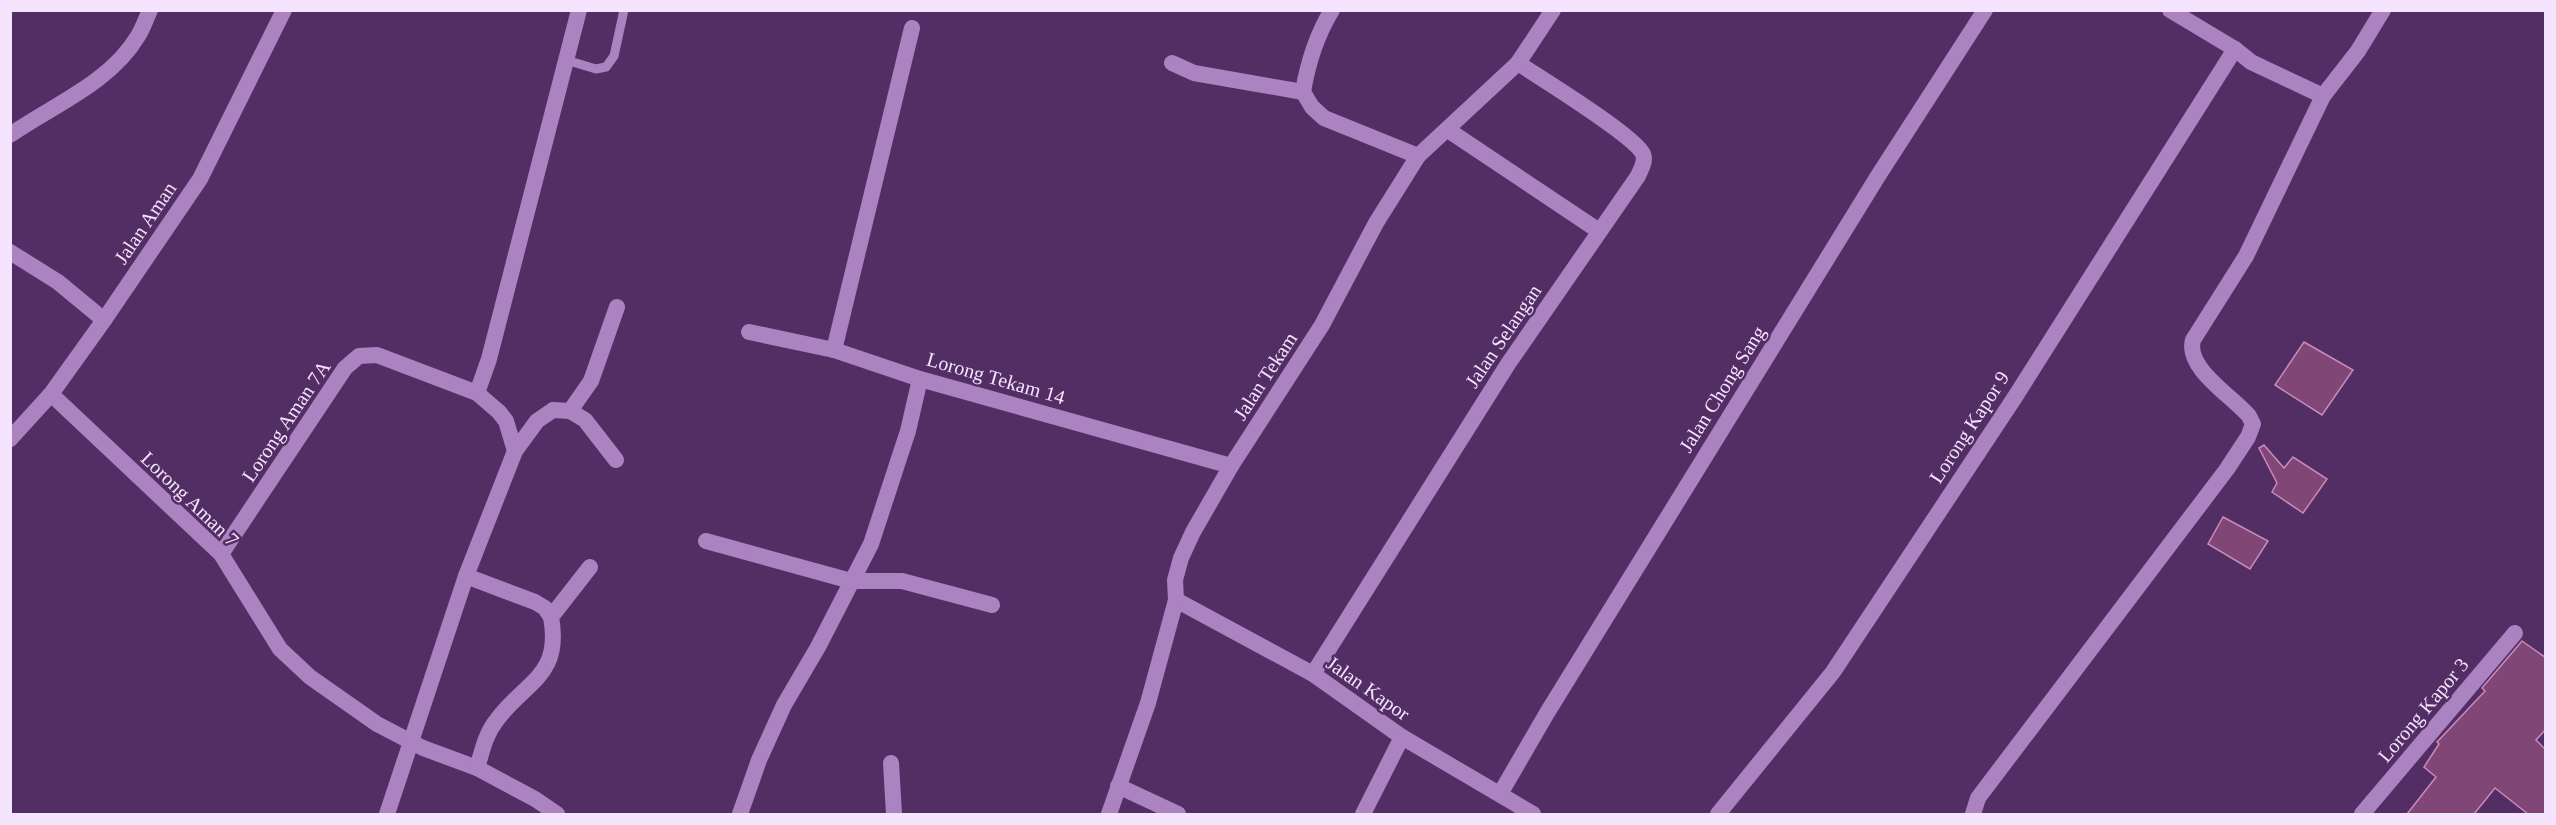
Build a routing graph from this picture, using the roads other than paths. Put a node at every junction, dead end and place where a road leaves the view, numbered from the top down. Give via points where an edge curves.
1 (150, 10) edge
2 (284, 10) edge
3 (579, 10) edge
4 (624, 10) edge
5 (1332, 10) edge
6 (1553, 10) edge
7 (1985, 10) edge
8 (2170, 10) edge
9 (2383, 10) edge
10 (912, 28) dead end
11 (2235, 49) junction
12 (567, 60) junction
13 (1172, 63) dead end
14 (1518, 63) junction
15 (1302, 92) junction
16 (2323, 96) junction
17 (1448, 130) junction
18 (10, 135) edge
19 (1418, 156) junction
20 (1599, 231) junction
21 (10, 252) edge
22 (616, 307) dead end
23 (105, 320) junction
24 (749, 332) dead end
25 (834, 350) junction
26 (920, 379) junction
27 (477, 393) junction
28 (51, 394) junction
29 (570, 411) junction
30 (10, 439) edge
31 (515, 451) junction
32 (616, 460) dead end
33 (1231, 466) junction
34 (706, 541) dead end
35 (221, 554) junction
36 (590, 567) dead end
37 (466, 576) junction
38 (851, 581) junction
39 (1176, 600) junction
40 (992, 605) dead end
41 (551, 617) junction
42 (2515, 633) dead end
43 (1313, 674) junction
44 (1401, 737) junction
45 (412, 740) junction
46 (891, 763) dead end
47 (477, 768) junction
48 (1118, 786) junction
49 (1500, 794) junction
50 (387, 814) edge
51 (557, 814) edge
52 (740, 814) edge
53 (894, 814) edge
54 (1109, 814) edge
55 (1178, 814) edge
56 (1363, 814) edge
57 (1533, 814) edge
58 (1718, 814) edge
59 (1973, 814) edge
60 (2362, 814) edge

1 - 18 street via 138,36 119,60 96,80
2 - 23 street, Jalan Aman via 200,179
3 - 12 street
4 - 12 lane via 614,56 606,67 596,69
5 - 15 street via 1319,32
6 - 14 street, Jalan Tekam
7 - 49 street, Jalan Chong Sang via 1878,176
8 - 11 street
9 - 16 street
10 - 25 street
11 - 16 street via 2251,62
11 - 58 street, Lorong Kapor 9 via 2015,397 1833,672
12 - 27 street
13 - 15 street via 1194,73
14 - 17 street, Jalan Tekam
14 - 20 street, Jalan Selangan via 1626,135 1644,156 1638,176
15 - 19 street via 1324,118
16 - 59 street via 2246,256 2191,348 2200,368 2249,416 2253,424 2248,437 2228,469 1978,798
17 - 19 street, Jalan Tekam
17 - 20 street
19 - 33 street, Jalan Tekam via 1376,223 1322,325
20 - 43 street, Jalan Selangan via 1508,364
21 - 23 street
22 - 29 street via 591,381
23 - 28 street, Jalan Aman
24 - 25 street, Lorong Tekam 14
25 - 26 street, Lorong Tekam 14
26 - 33 street, Lorong Tekam 14
26 - 38 street via 908,431 872,544
27 - 31 street, Lorong Aman 7A via 506,421
27 - 35 street, Lorong Aman 7A via 378,356 359,356 345,368
28 - 30 street, Jalan Aman
28 - 35 street, Lorong Aman 7
29 - 31 street via 553,410 537,421
29 - 32 street via 585,420
31 - 37 street
33 - 39 street, Jalan Tekam via 1181,558 1175,580
34 - 38 street
35 - 45 street, Lorong Aman 7 via 280,649 349,706
36 - 41 street
37 - 41 street via 535,602
37 - 45 street
38 - 40 street via 902,581
38 - 52 street via 784,705
39 - 43 street, Jalan Kapor
39 - 48 street, Jalan Tekam via 1148,702
41 - 47 street via 554,636 550,659 487,734
42 - 60 street, Lorong Kapor 3
43 - 44 street, Jalan Kapor
44 - 49 street, Jalan Kapor
44 - 56 street
45 - 47 street, Lorong Aman 7
45 - 50 street
46 - 53 street
47 - 51 street, Lorong Aman 7
48 - 54 street, Jalan Tekam
48 - 55 street
49 - 57 street, Jalan Kapor

